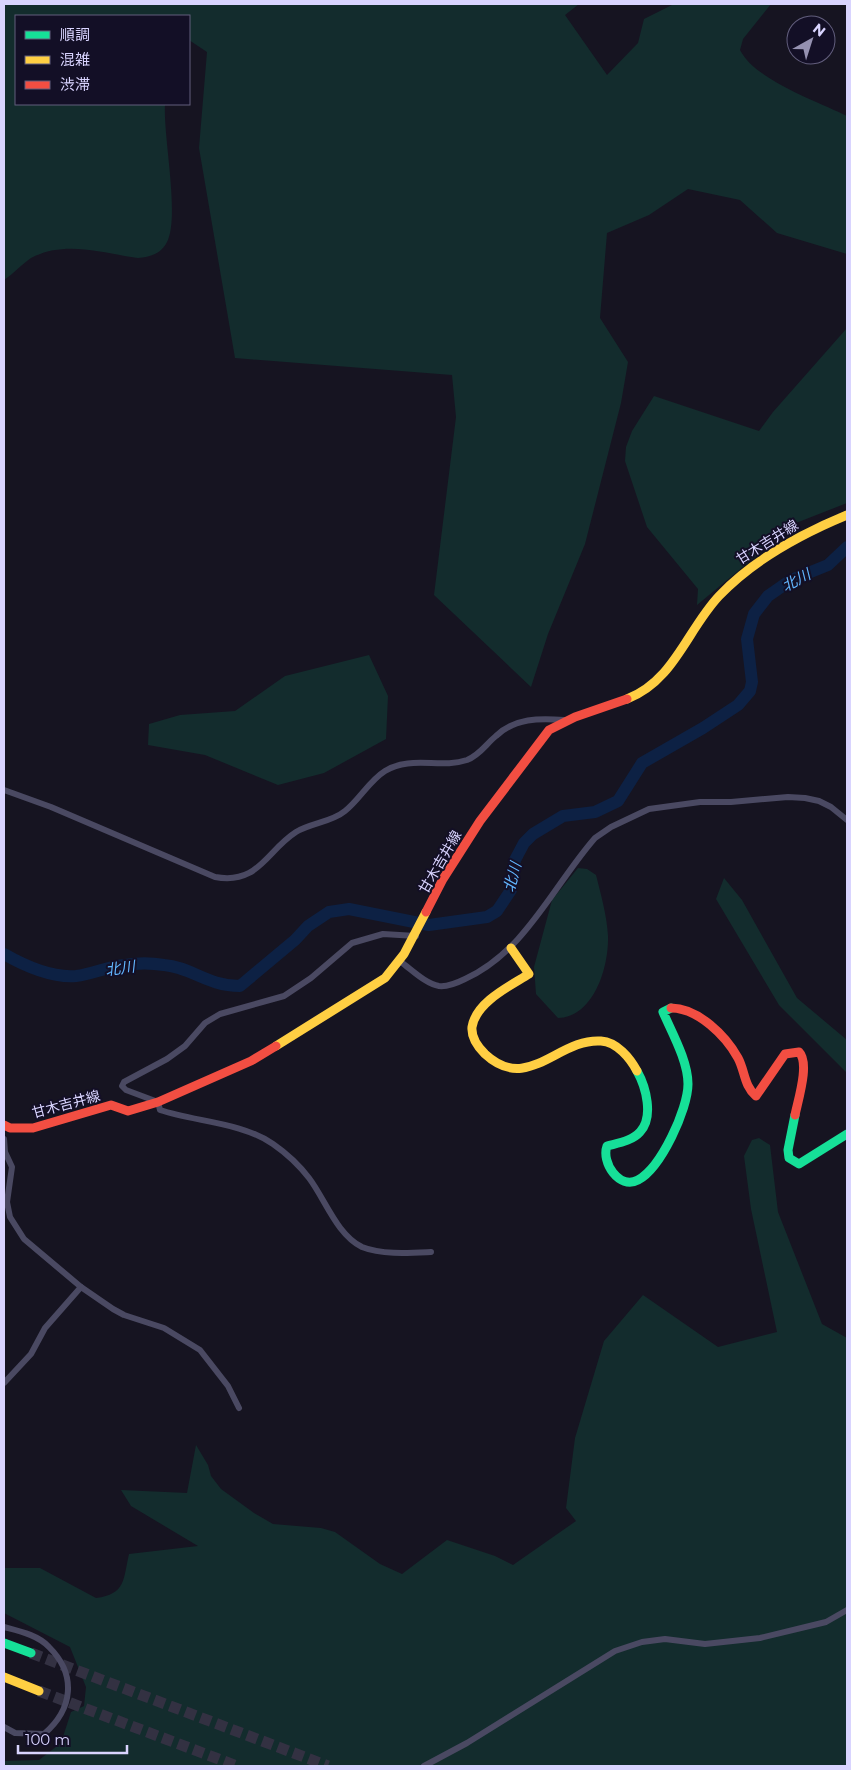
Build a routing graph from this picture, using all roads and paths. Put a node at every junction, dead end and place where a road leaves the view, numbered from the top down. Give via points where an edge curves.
1 (847, 515) edge
2 (564, 720) junction
3 (4, 790) edge
4 (847, 820) edge
5 (416, 936) junction
6 (510, 948) junction
7 (401, 962) junction
8 (158, 1102) junction
9 (6, 1129) edge
10 (847, 1134) edge
11 (4, 1139) edge
12 (6, 1213) edge
13 (431, 1252) dead end
14 (81, 1287) junction
15 (4, 1383) edge
16 (239, 1408) dead end
17 (847, 1610) edge
18 (4, 1627) edge
19 (4, 1643) edge
20 (31, 1653) tunnel mouth
21 (4, 1677) edge
22 (39, 1691) tunnel mouth
23 (4, 1727) edge
24 (424, 1766) edge

1 - 2 main road, 甘木吉井線 via 820,525 738,577 708,610 672,666 652,685
2 - 3 street via 523,720 497,734 480,753 467,760 400,764 387,770 374,779 345,811 298,831 252,872 225,879
2 - 5 main road, 甘木吉井線 via 533,749 480,822 442,881
4 - 6 street via 819,801 788,797 661,806 634,814 595,838
5 - 7 main road, 甘木吉井線
5 - 8 street via 382,934 352,943 284,996 224,1013 205,1023 185,1046 124,1082 122,1086 126,1090
6 - 7 street via 478,974 448,986 430,983
6 - 10 main road via 528,974 485,1005 474,1021 474,1038 481,1051 494,1062 515,1068 545,1063 585,1042 601,1040 628,1055 636,1067 645,1096 643,1127 636,1136 604,1150 604,1159 610,1169 626,1182 642,1179 653,1166 682,1114 687,1098 686,1077 663,1012 672,1008 696,1015 724,1038 738,1058 749,1091 756,1096 785,1054 799,1052 803,1056 789,1158 799,1164 808,1162 830,1143
7 - 8 main road, 甘木吉井線 via 386,978 251,1061
8 - 9 main road, 甘木吉井線 via 128,1111 111,1106 33,1128
8 - 13 street via 160,1110 182,1118 245,1131 272,1143 308,1177 349,1237 362,1246 393,1252
11 - 12 street via 12,1168
12 - 14 street via 24,1239
14 - 15 street via 46,1328 31,1354
14 - 16 street via 124,1315 164,1328 200,1350 228,1386
17 - 24 street via 826,1622 760,1638 705,1644 665,1639 624,1648
18 - 23 street via 29,1634 49,1646 65,1669 69,1688 66,1706 44,1734 15,1733
19 - 20 main road
21 - 22 main road

